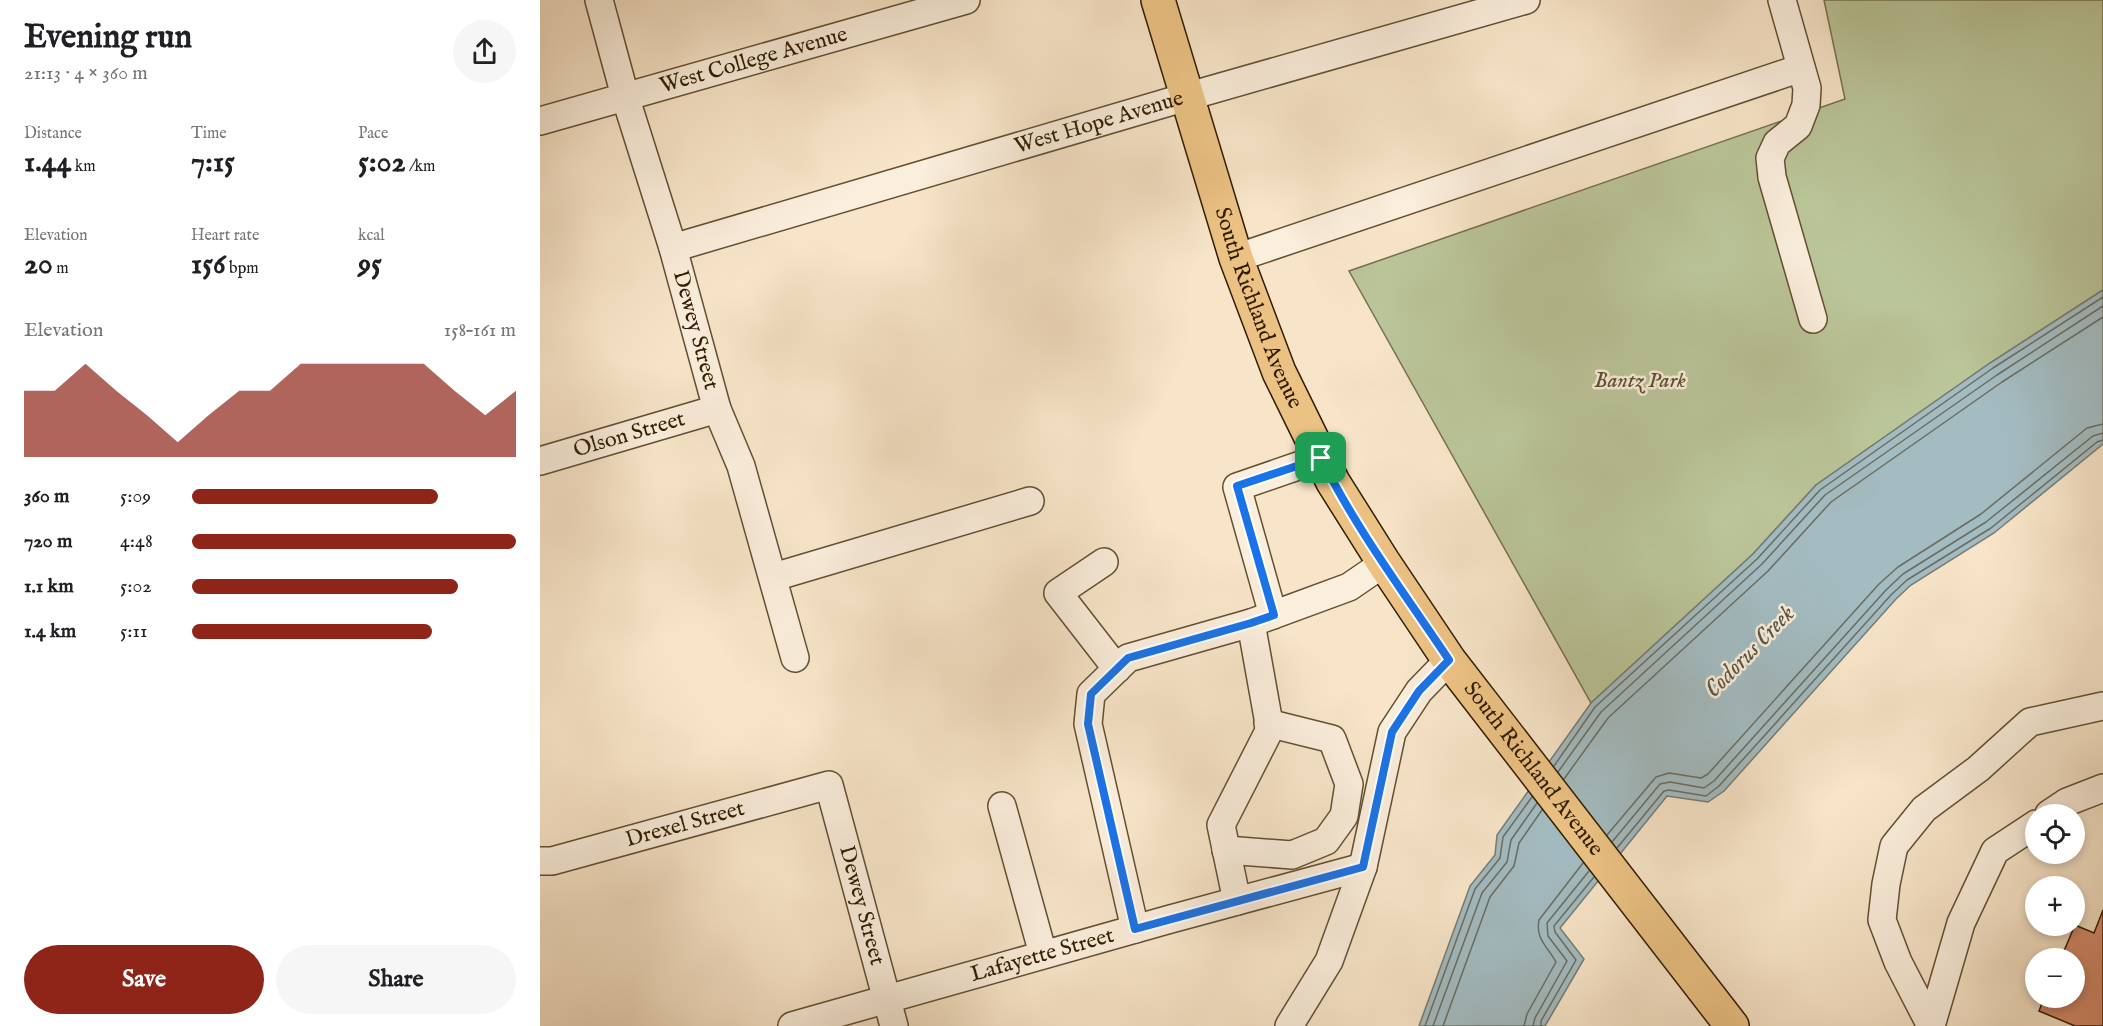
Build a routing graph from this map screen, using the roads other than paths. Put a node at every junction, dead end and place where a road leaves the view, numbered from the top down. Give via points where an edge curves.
1 (599, 0) edge
2 (966, 0) edge
3 (1158, 0) edge
4 (1526, 0) edge
5 (1782, 0) edge
6 (1801, 68) junction
7 (625, 96) junction
8 (1186, 97) junction
9 (540, 122) edge
10 (673, 248) junction
11 (1236, 258) junction
12 (1813, 319) dead end
13 (717, 408) junction
14 (1321, 458) junction
15 (540, 461) edge
16 (1030, 501) dead end
17 (1104, 562) dead end
18 (1383, 563) junction
19 (774, 577) junction
20 (1262, 619) junction
21 (795, 658) dead end
22 (1449, 660) junction
23 (1117, 669) junction
24 (2103, 706) edge
25 (1268, 723) junction
26 (829, 785) joint
27 (2103, 788) edge
28 (2064, 804) edge
29 (1002, 806) dead end
30 (2025, 831) edge
31 (1227, 850) junction
32 (540, 861) edge
33 (1363, 867) junction
34 (1237, 901) junction
35 (1135, 929) junction
36 (1043, 954) junction
37 (887, 1000) junction
38 (792, 1026) edge
39 (894, 1026) edge
40 (1289, 1026) edge
41 (1732, 1026) edge
42 (1931, 1026) edge

1 - 7 street, Dewey Street
2 - 7 street, West College Avenue
3 - 8 main road, South Richland Avenue
4 - 8 street, West Hope Avenue
5 - 6 street
6 - 11 street
6 - 12 street via 1806,105 1798,126 1778,143 1770,158
7 - 9 street, West College Avenue
7 - 10 street, Dewey Street
8 - 10 street, West Hope Avenue
8 - 11 main road, South Richland Avenue
10 - 13 street, Dewey Street
11 - 14 main road, South Richland Avenue via 1279,372
13 - 15 street, Olson Street
13 - 19 street, Dewey Street via 741,466
14 - 18 main road, South Richland Avenue
14 - 20 street via 1237,486
16 - 19 street
17 - 23 street via 1058,592
18 - 20 street via 1350,587
18 - 22 main road, South Richland Avenue
19 - 21 street, Dewey Street
20 - 23 street via 1128,658
20 - 25 street
22 - 33 street via 1419,691 1392,732
22 - 41 main road, South Richland Avenue
23 - 35 street via 1091,694 1088,724
24 - 42 street via 2030,722 1978,769 1924,809 1894,846 1882,920 1898,962
25 - 31 street via 1270,729 1221,825
25 - 31 street via 1332,738 1349,784 1344,816 1326,841 1293,855
26 - 32 street, Drexel Street via 552,861
26 - 37 street, Dewey Street
27 - 28 street
29 - 36 street
30 - 42 street via 1995,851 1961,923
31 - 34 street
33 - 34 street, Lafayette Street
33 - 40 street via 1329,961
34 - 35 street, Lafayette Street
35 - 36 street, Lafayette Street
36 - 37 street, Lafayette Street
37 - 38 street, Lafayette Street
37 - 39 street, Dewey Street

